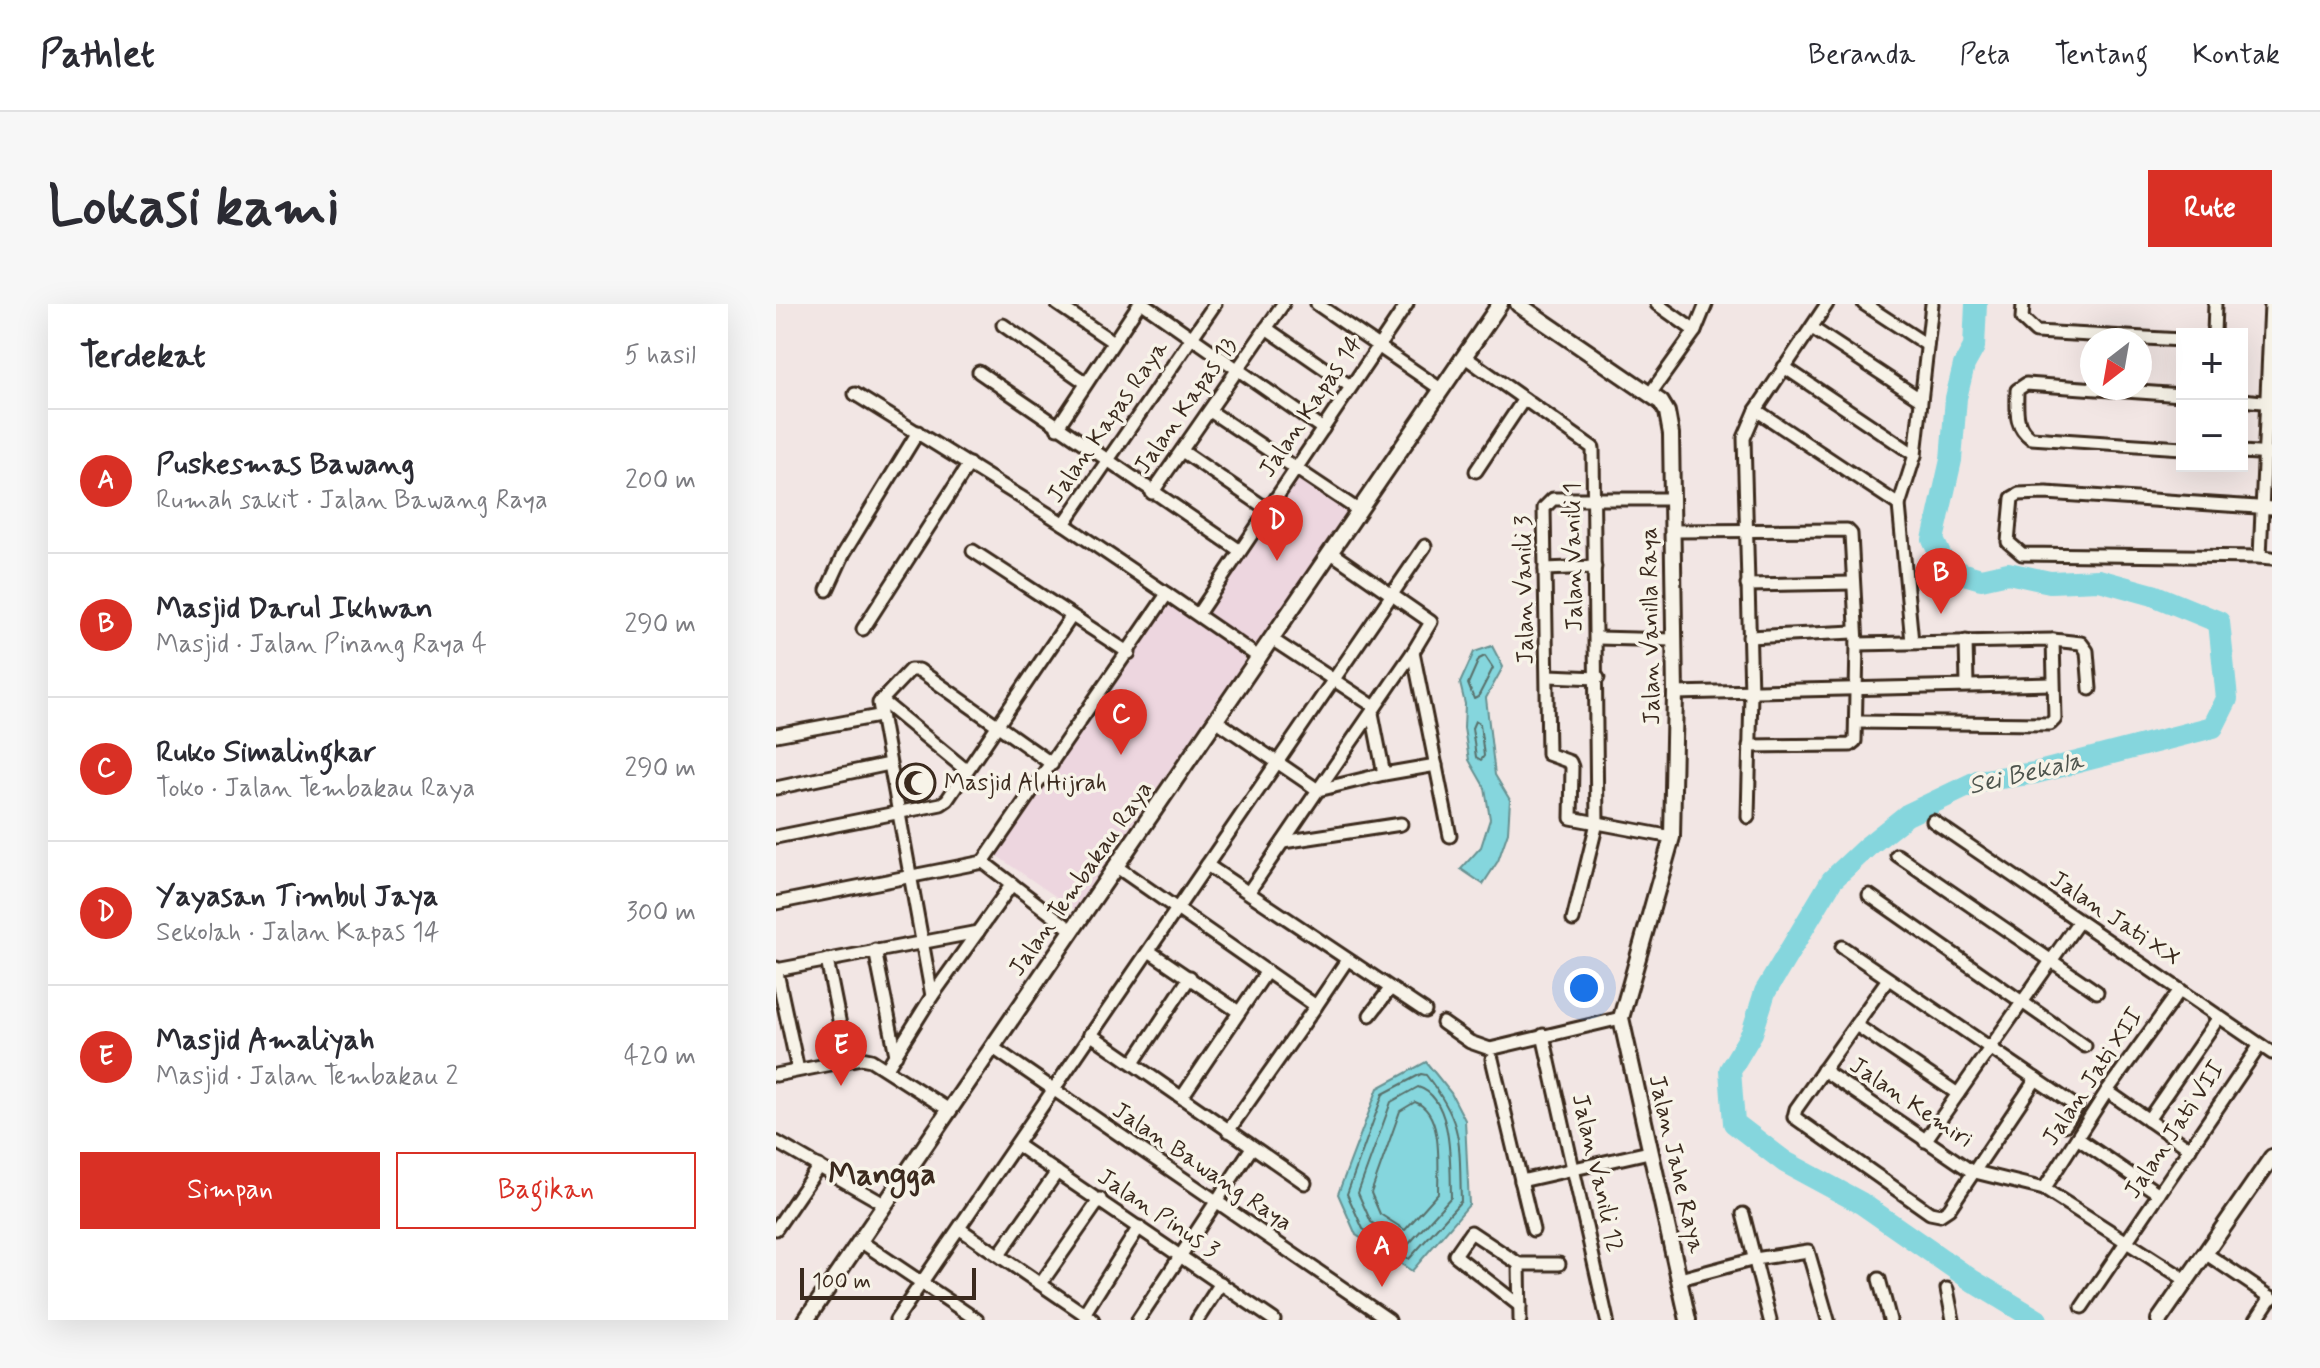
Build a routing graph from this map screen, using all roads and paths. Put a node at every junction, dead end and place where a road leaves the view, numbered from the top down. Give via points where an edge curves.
1 (1057, 304) edge
2 (1142, 304) edge
3 (1215, 304) edge
4 (1283, 304) edge
5 (1317, 304) edge
6 (1407, 304) edge
7 (1500, 304) edge
8 (1518, 304) edge
9 (1657, 304) edge
10 (1706, 304) edge
11 (1827, 304) edge
12 (1864, 304) edge
13 (1932, 304) edge
14 (2023, 304) edge
15 (2215, 304) edge
16 (2271, 304) edge
17 (1003, 325) dead end
18 (1266, 328) junction
19 (1812, 328) junction
20 (2214, 328) edge
21 (1695, 331) junction
22 (1193, 338) junction
23 (2176, 340) edge
24 (1113, 342) junction
25 (2271, 343) edge
26 (1380, 345) junction
27 (1927, 345) junction
28 (1465, 357) junction
29 (1784, 367) junction
30 (1239, 368) junction
31 (979, 372) dead end
32 (1086, 383) junction
33 (1350, 386) junction
34 (1442, 390) junction
35 (855, 394) dead end
36 (1650, 394) junction
37 (2176, 395) edge
38 (1524, 399) junction
39 (1920, 399) junction
40 (2248, 401) edge
41 (2269, 403) edge
42 (1756, 410) junction
43 (1210, 411) junction
44 (1057, 428) junction
45 (1323, 429) junction
46 (918, 432) junction
47 (2176, 448) edge
48 (1182, 451) junction
49 (2248, 452) edge
50 (2268, 453) edge
51 (1915, 455) junction
52 (1107, 462) junction
53 (969, 464) junction
54 (1297, 470) junction
55 (1476, 471) dead end
56 (1152, 493) junction
57 (1671, 499) junction
58 (1593, 500) junction
59 (1899, 505) junction
60 (2266, 508) edge
61 (1267, 509) junction
62 (1358, 510) junction
63 (1064, 524) junction
64 (1746, 530) junction
65 (1672, 531) junction
66 (1425, 546) dead end
67 (1239, 550) junction
68 (973, 551) dead end
69 (1330, 552) junction
70 (2266, 557) edge
71 (1595, 567) junction
72 (1545, 569) junction
73 (1853, 583) junction
74 (1747, 585) junction
75 (827, 590) dead end
76 (1393, 593) junction
77 (1167, 594) junction
78 (1198, 614) junction
79 (1071, 617) junction
80 (863, 629) dead end
81 (1749, 637) junction
82 (1598, 638) junction
83 (1855, 638) junction
84 (1273, 640) junction
85 (1673, 640) junction
86 (2053, 640) junction
87 (1966, 641) junction
88 (1912, 642) junction
89 (1413, 652) junction
90 (1129, 653) junction
91 (1260, 658) junction
92 (1549, 676) junction
93 (1333, 678) junction
94 (1598, 678) junction
95 (2052, 684) junction
96 (1967, 685) junction
97 (1856, 686) junction
98 (2090, 689) dead end
99 (1675, 693) junction
100 (1751, 693) junction
101 (881, 700) junction
102 (1373, 710) junction
103 (879, 716) junction
104 (1217, 721) junction
105 (1856, 722) junction
106 (997, 725) junction
107 (776, 735) edge
108 (1749, 746) junction
109 (1277, 762) junction
110 (889, 764) junction
111 (1052, 764) junction
112 (1436, 765) junction
113 (966, 770) junction
114 (1384, 774) junction
115 (776, 788) edge
116 (1318, 790) junction
117 (898, 813) junction
118 (1748, 817) dead end
119 (1933, 821) dead end
120 (1597, 823) junction
121 (1401, 824) dead end
122 (1450, 836) dead end
123 (776, 837) edge
124 (1672, 837) junction
125 (1283, 842) junction
126 (1897, 855) dead end
127 (983, 862) junction
128 (1207, 865) junction
129 (1117, 867) junction
130 (908, 879) junction
131 (1012, 884) junction
132 (1250, 890) junction
133 (1869, 895) dead end
134 (776, 903) edge
135 (1175, 910) junction
136 (1573, 920) dead end
137 (2079, 921) junction
138 (1073, 931) junction
139 (978, 932) junction
140 (920, 943) junction
141 (1842, 947) dead end
142 (875, 950) junction
143 (1149, 951) junction
144 (827, 960) junction
145 (1347, 960) junction
146 (2052, 962) junction
147 (776, 969) edge
148 (1267, 971) junction
149 (1190, 977) junction
150 (1888, 979) junction
151 (1390, 989) junction
152 (2180, 990) junction
153 (2097, 992) dead end
154 (932, 996) junction
155 (2021, 1002) junction
156 (1316, 1006) junction
157 (1425, 1011) dead end
158 (1239, 1012) junction
159 (1370, 1015) dead end
160 (2219, 1017) junction
161 (1621, 1018) junction
162 (1443, 1023) dead end
163 (1856, 1025) junction
164 (1090, 1034) junction
165 (1543, 1035) junction
166 (2260, 1045) junction
167 (2085, 1046) dead end
168 (992, 1047) junction
169 (1989, 1048) junction
170 (2272, 1053) edge
171 (896, 1055) junction
172 (1492, 1059) dead end
173 (847, 1060) junction
174 (1133, 1063) junction
175 (887, 1068) junction
176 (798, 1070) junction
177 (1823, 1070) junction
178 (776, 1075) edge
179 (2036, 1079) junction
180 (1052, 1091) junction
181 (2107, 1091) junction
182 (1958, 1094) junction
183 (1182, 1097) junction
184 (949, 1110) junction
185 (2148, 1120) junction
186 (2065, 1125) dead end
187 (1228, 1131) junction
188 (2077, 1138) junction
189 (1925, 1141) junction
190 (776, 1142) edge
191 (1017, 1145) junction
192 (1251, 1149) junction
193 (2190, 1149) junction
194 (1649, 1152) junction
195 (2272, 1157) edge
196 (819, 1166) junction
197 (1574, 1169) junction
198 (1971, 1171) junction
199 (1057, 1172) junction
200 (1521, 1181) junction
201 (1305, 1183) dead end
202 (2044, 1189) junction
203 (2159, 1194) junction
204 (1100, 1199) junction
205 (884, 1204) junction
206 (1218, 1204) junction
207 (1743, 1214) dead end
208 (1139, 1227) junction
209 (776, 1229) edge
210 (960, 1229) junction
211 (1533, 1230) dead end
212 (2127, 1240) junction
213 (860, 1241) junction
214 (2205, 1253) junction
215 (999, 1255) junction
216 (1180, 1257) junction
217 (1755, 1259) junction
218 (1519, 1264) junction
219 (1559, 1264) dead end
220 (1680, 1279) junction
221 (1879, 1279) dead end
222 (2186, 1280) junction
223 (922, 1282) junction
224 (1042, 1282) junction
225 (1221, 1283) junction
226 (1947, 1289) dead end
227 (2272, 1297) edge
228 (1520, 1306) junction
229 (2082, 1307) dead end
230 (1259, 1316) edge
231 (1088, 1317) edge
232 (806, 1320) edge
233 (896, 1320) edge
234 (977, 1320) edge
235 (1138, 1320) edge
236 (1197, 1320) edge
237 (1274, 1320) edge
238 (1389, 1320) edge
239 (1520, 1320) edge
240 (1607, 1320) edge
241 (1688, 1320) edge
242 (1770, 1320) edge
243 (1828, 1320) edge
244 (1890, 1320) edge
245 (1953, 1320) edge
246 (2159, 1320) edge
247 (2256, 1320) edge

1 - 24 street
2 - 22 street
2 - 24 street
3 - 22 street, Jalan Kapas Raya
4 - 18 street, Jalan Kapas 13
5 - 26 street
6 - 26 street, Jalan Kapas 14
7 - 28 street, Jalan Tembakau Raya
8 - 36 street, Jalan Vanilla Raya
9 - 21 street
10 - 21 street
11 - 19 street
12 - 27 street
13 - 27 street
14 - 23 street via 2022,319 2036,332
15 - 20 street
16 - 25 street
17 - 32 street
18 - 30 street, Jalan Kapas 13
18 - 33 street
19 - 29 street
19 - 39 street
21 - 36 street
22 - 30 street
22 - 52 street, Jalan Kapas Raya
24 - 32 street
25 - 41 street
26 - 33 street, Jalan Kapas 14
26 - 34 street
27 - 39 street
28 - 34 street, Jalan Tembakau Raya
28 - 38 street, Jalan Vanili 1
29 - 42 street
29 - 51 street
30 - 43 street, Jalan Kapas 13
30 - 45 street
31 - 44 street
32 - 44 street
33 - 45 street, Jalan Kapas 14
34 - 62 street, Jalan Tembakau Raya
35 - 46 street
36 - 57 street, Jalan Vanilla Raya via 1667,412
37 - 47 street via 2026,384 2017,390 2017,421 2031,438
38 - 55 street
38 - 58 street, Jalan Vanili 1 via 1590,444
39 - 51 street
40 - 41 street
41 - 50 street
42 - 59 street
42 - 64 street via 1744,438
43 - 48 street, Jalan Kapas 13
43 - 54 street
44 - 52 street
45 - 54 street, Jalan Kapas 14
46 - 53 street
46 - 75 street
48 - 56 street, Jalan Kapas 13
48 - 61 street
49 - 50 street
50 - 60 street
51 - 59 street
52 - 56 street
52 - 63 street, Jalan Kapas Raya
53 - 63 street
53 - 80 street
54 - 61 street, Jalan Kapas 14
54 - 62 street
56 - 67 street
57 - 58 street, Jalan Vanili 3
57 - 65 street, Jalan Vanilla Raya
58 - 71 street, Jalan Vanili 1
58 - 72 street, Jalan Vanili 3 via 1553,499 1546,504
59 - 88 street
60 - 70 street
60 - 70 street via 2019,494 2012,498 2008,542 2022,554
61 - 67 street, Jalan Kapas 14
62 - 69 street, Jalan Tembakau Raya
63 - 77 street
64 - 65 street
64 - 73 street via 1847,530
64 - 74 street
65 - 85 street, Jalan Vanilla Raya
66 - 76 street
67 - 78 street, Jalan Kapas 14
68 - 79 street
69 - 76 street
69 - 84 street, Jalan Tembakau Raya
71 - 72 street
71 - 82 street, Jalan Vanili 1
72 - 92 street, Jalan Vanili 3
73 - 74 street
73 - 83 street
74 - 81 street
76 - 89 street via 1431,622
76 - 93 street
77 - 78 street
77 - 90 street
78 - 91 street
79 - 90 street
79 - 106 street
81 - 83 street
81 - 100 street
82 - 85 street
82 - 94 street, Jalan Vanili 1
83 - 88 street
83 - 97 street
84 - 91 street, Jalan Tembakau Raya
84 - 93 street
85 - 99 street, Jalan Vanilla Raya
86 - 87 street
86 - 95 street
86 - 98 street via 2085,645
87 - 88 street
87 - 96 street
89 - 102 street
89 - 112 street
90 - 111 street
91 - 104 street, Jalan Tembakau Raya
92 - 94 street
92 - 120 street, Jalan Vanili 3 via 1548,754 1572,767 1571,818
93 - 102 street
93 - 109 street
94 - 120 street, Jalan Vanili 1
95 - 96 street
95 - 105 street via 2055,719 2050,724
96 - 97 street
97 - 100 street
97 - 105 street
99 - 100 street
99 - 124 street, Jalan Vanilla Raya
100 - 108 street
101 - 103 street
101 - 106 street via 910,670 919,670
101 - 113 street
102 - 114 street
102 - 116 street
103 - 107 street
103 - 110 street
104 - 109 street
104 - 129 street, Jalan Tembakau Raya
105 - 108 street via 1857,736 1850,745
106 - 111 street
106 - 113 street
108 - 118 street
109 - 116 street
109 - 128 street
110 - 115 street
110 - 117 street
111 - 127 street
112 - 114 street
112 - 122 street
113 - 117 street via 941,804
114 - 116 street
116 - 125 street
117 - 123 street
117 - 130 street
119 - 137 street, Jalan Jati XX
120 - 124 street
120 - 136 street, Jalan Vanili 1
121 - 125 street
124 - 161 street, Jalan Vanilla Raya
125 - 132 street
126 - 146 street
127 - 130 street
127 - 131 street
128 - 132 street
128 - 135 street
129 - 135 street
129 - 138 street, Jalan Tembakau Raya
130 - 134 street
130 - 140 street
131 - 138 street
131 - 139 street
132 - 145 street
133 - 155 street
135 - 143 street
135 - 148 street
137 - 146 street
137 - 152 street, Jalan Jati XX
138 - 168 street, Jalan Tembakau Raya
139 - 140 street
139 - 154 street
140 - 142 street
140 - 154 street
141 - 150 street
142 - 144 street
142 - 171 street
143 - 149 street
143 - 164 street
144 - 147 street
144 - 173 street
145 - 151 street
145 - 156 street
146 - 153 street
146 - 155 street
147 - 176 street
148 - 156 street
148 - 158 street
149 - 158 street
149 - 174 street
150 - 163 street
150 - 169 street
151 - 157 street
151 - 159 street
152 - 160 street, Jalan Jati XX
152 - 181 street, Jalan Jati XII
154 - 171 street
155 - 167 street
155 - 169 street
156 - 187 street
158 - 183 street
160 - 166 street, Jalan Jati XX
160 - 185 street
161 - 165 street
161 - 194 street, Jalan Jahe Raya
162 - 165 street via 1486,1049
163 - 177 street
163 - 182 street
164 - 174 street
164 - 180 street
165 - 197 street, Jalan Vanili 12
166 - 170 street, Jalan Jati XX
166 - 193 street, Jalan Jati VII
168 - 180 street, Jalan Bawang Raya
168 - 184 street, Jalan Tembakau Raya
169 - 179 street
169 - 182 street
171 - 175 street
172 - 200 street
173 - 175 street via 871,1060
173 - 176 street
174 - 183 street
175 - 184 street
176 - 178 street
177 - 189 street, Jalan Kemiri
177 - 198 street via 1796,1109 1798,1122 1930,1213 1940,1215 1949,1209
179 - 186 street via 2077,1107
179 - 198 street
180 - 191 street
180 - 206 street, Jalan Bawang Raya
181 - 185 street
181 - 188 street, Jalan Jati XII
182 - 189 street
183 - 187 street
184 - 205 street, Jalan Tembakau Raya
185 - 193 street
187 - 192 street
188 - 202 street, Jalan Jati XII
188 - 203 street
189 - 198 street, Jalan Kemiri
190 - 196 street
191 - 199 street, Jalan Pinus 3
191 - 210 street
192 - 201 street
192 - 206 street
193 - 203 street, Jalan Jati VII
194 - 197 street
194 - 220 street, Jalan Jahe Raya
195 - 214 street
196 - 205 street
196 - 209 street
197 - 200 street
197 - 240 street, Jalan Vanili 12
198 - 202 street, Jalan Kemiri
199 - 204 street, Jalan Pinus 3
199 - 215 street
200 - 211 street
202 - 212 street, Jalan Kemiri
203 - 212 street, Jalan Jati VII
204 - 208 street, Jalan Pinus 3
204 - 224 street
205 - 213 street, Jalan Tembakau Raya
206 - 216 street
206 - 238 street, Jalan Bawang Raya
207 - 217 street
208 - 216 street, Jalan Pinus 3
208 - 231 street
210 - 215 street
210 - 223 street
212 - 222 street, Jalan Kemiri
212 - 229 street, Jalan Jati VII
213 - 223 street
213 - 232 street, Jalan Tembakau Raya
214 - 222 street
214 - 227 street
215 - 224 street
216 - 225 street, Jalan Pinus 3
216 - 235 street
217 - 220 street
217 - 242 street
217 - 243 street via 1808,1251
218 - 219 street
218 - 228 street
218 - 228 street via 1471,1232 1455,1255
220 - 241 street, Jalan Jahe Raya
221 - 244 street
222 - 246 street
223 - 233 street
223 - 234 street
224 - 231 street
225 - 230 street, Jalan Pinus 3
225 - 236 street
226 - 245 street
227 - 247 street
228 - 239 street
230 - 237 street, Jalan Pinus 3

